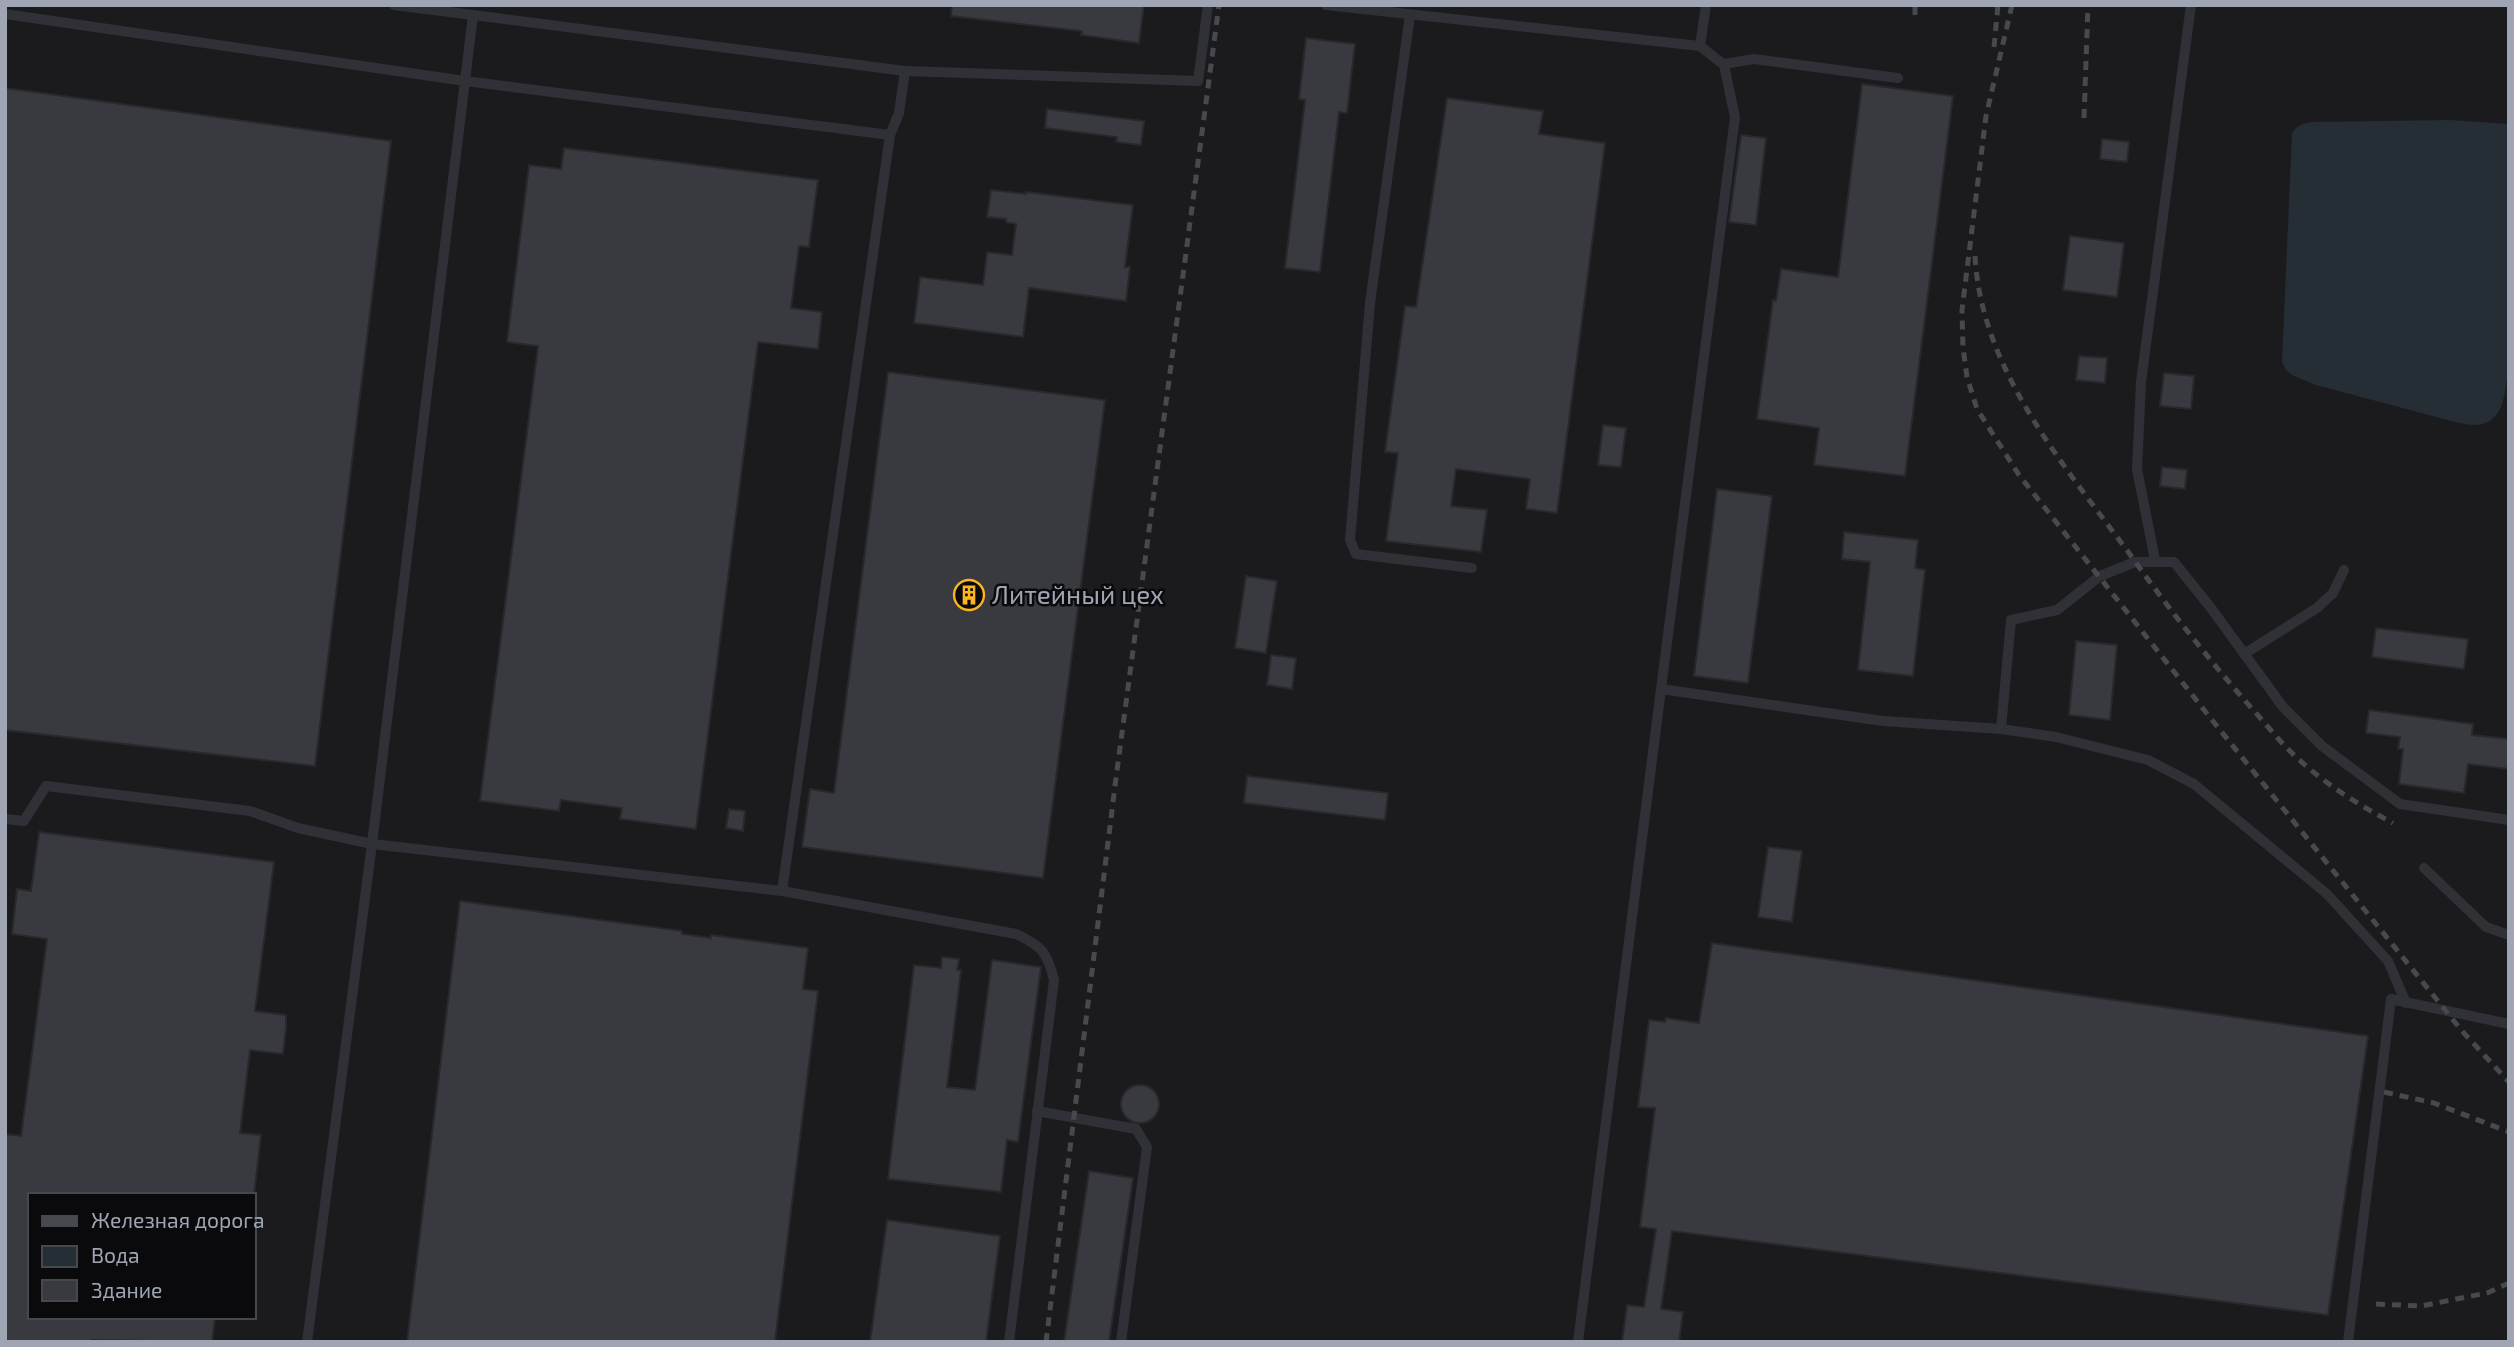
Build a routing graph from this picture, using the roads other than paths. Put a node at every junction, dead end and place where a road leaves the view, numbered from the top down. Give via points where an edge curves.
1 (394, 5) edge
2 (500, 5) edge
3 (1208, 5) edge
4 (1326, 5) edge
5 (1706, 5) edge
6 (2191, 5) edge
7 (435, 8) edge
8 (5, 14) edge
9 (473, 15) junction
10 (1410, 15) junction
11 (498, 18) junction
12 (1700, 46) junction
13 (1724, 65) junction
14 (905, 71) junction
15 (1898, 78) dead end
16 (465, 81) junction
17 (890, 135) junction
18 (2154, 560) junction
19 (1472, 568) dead end
20 (2344, 570) dead end
21 (2244, 653) junction
22 (1661, 689) junction
23 (2001, 729) junction
24 (5, 818) edge
25 (2509, 820) edge
26 (372, 844) junction
27 (2424, 868) dead end
28 (782, 891) junction
29 (2509, 934) edge
30 (2406, 1003) junction
31 (2509, 1024) edge
32 (1037, 1111) junction
33 (307, 1342) edge
34 (1009, 1342) edge
35 (1121, 1342) edge
36 (1578, 1342) edge
37 (2348, 1342) edge

1 - 7 lane
2 - 11 lane
3 - 14 lane via 1198,82
4 - 10 lane
5 - 12 lane
6 - 18 lane via 2141,382 2137,469
7 - 9 lane
8 - 16 lane
9 - 11 lane
9 - 16 lane
10 - 12 lane
10 - 19 lane via 1370,303 1350,540 1356,554
11 - 14 lane
12 - 13 lane
13 - 15 lane via 1754,59
13 - 22 lane via 1735,117
14 - 17 lane via 899,113
16 - 17 lane
16 - 26 lane
17 - 28 lane
18 - 21 lane via 2174,562
18 - 23 lane via 2100,576 2057,610 2011,620
20 - 21 lane via 2333,593 2317,608
21 - 25 lane via 2283,707 2322,746 2400,804
22 - 23 lane via 1883,721
22 - 36 lane
23 - 30 lane via 2056,737 2148,760 2194,784 2327,894 2388,961
24 - 26 lane via 24,821 46,786 250,811 298,828
26 - 28 lane
26 - 33 lane
27 - 29 lane via 2486,927
28 - 32 lane via 1016,934 1037,944 1049,959 1054,980
30 - 31 lane
30 - 37 lane via 2391,999
32 - 34 lane
32 - 35 lane via 1136,1129 1147,1147

